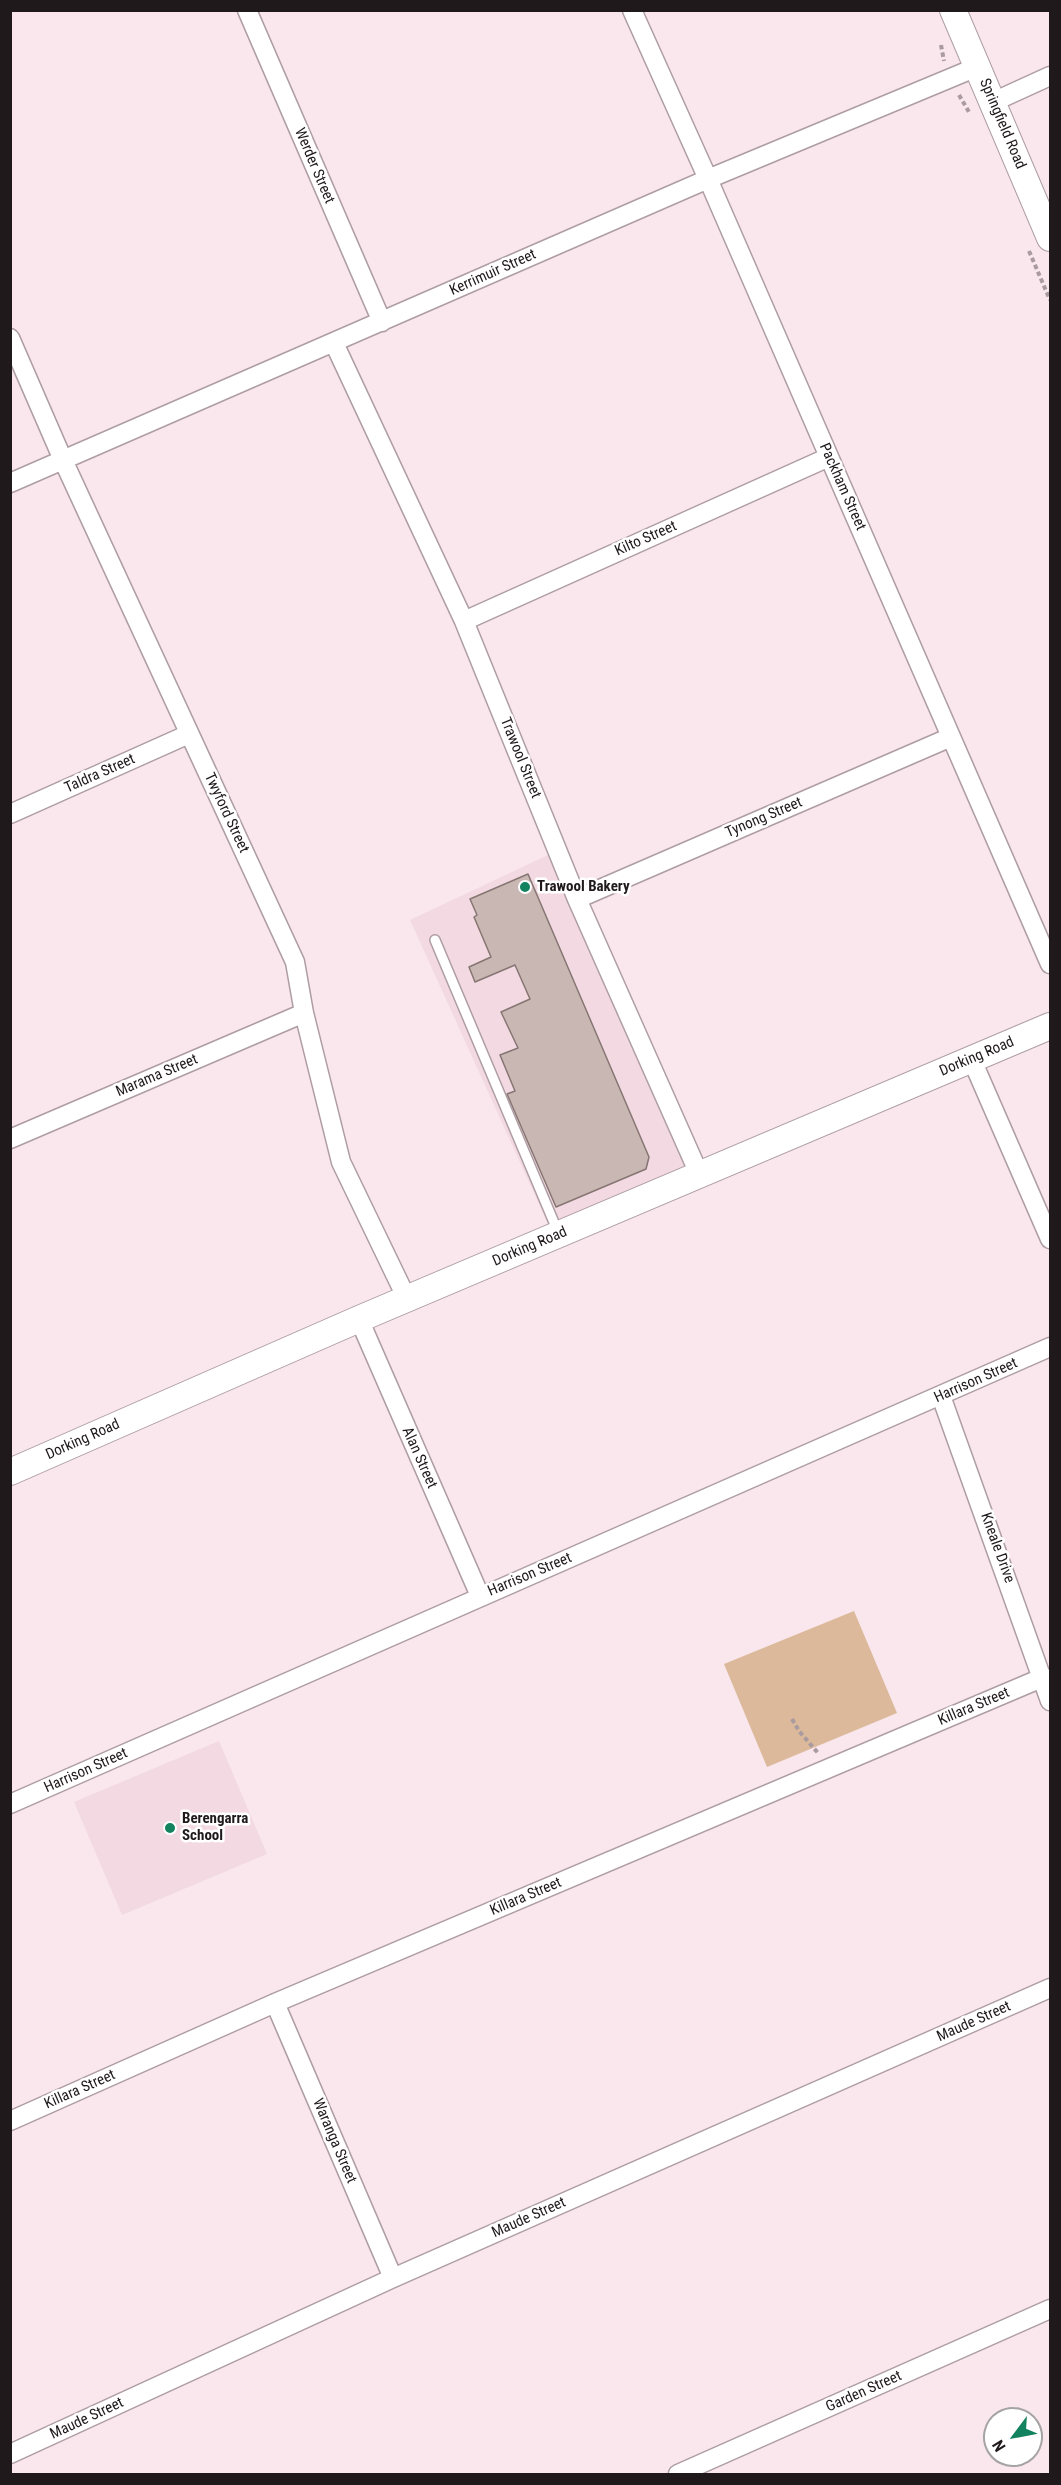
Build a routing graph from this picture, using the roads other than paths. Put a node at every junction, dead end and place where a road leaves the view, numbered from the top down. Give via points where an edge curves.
1 (247, 10) edge
2 (632, 10) edge
3 (953, 10) edge
4 (977, 67) junction
5 (1050, 75) edge
6 (993, 102) junction
7 (708, 179) junction
8 (1050, 238) edge
9 (381, 322) junction
10 (10, 338) edge
11 (334, 343) junction
12 (829, 457) junction
13 (63, 460) junction
14 (10, 483) edge
15 (464, 621) junction
16 (189, 734) junction
17 (951, 737) junction
18 (10, 814) edge
19 (577, 898) junction
20 (435, 940) dead end
21 (1050, 964) edge
22 (304, 1013) junction
23 (1050, 1026) edge
24 (972, 1060) junction
25 (10, 1139) edge
26 (700, 1176) junction
27 (559, 1234) junction
28 (1050, 1239) edge
29 (406, 1299) junction
30 (359, 1319) junction
31 (1050, 1347) edge
32 (941, 1396) junction
33 (10, 1472) edge
34 (480, 1596) junction
35 (1044, 1677) junction
36 (1050, 1701) edge
37 (10, 1804) edge
38 (1050, 1988) edge
39 (275, 2003) junction
40 (10, 2121) edge
41 (393, 2278) junction
42 (1050, 2309) edge
43 (10, 2454) edge
44 (678, 2475) edge

1 - 9 street, Werder Street
2 - 7 street, Packham Street
3 - 4 street, Springfield Road
4 - 6 street, Springfield Road
4 - 7 street, Kerrimuir Street
5 - 6 street
6 - 8 street, Springfield Road
7 - 9 street, Kerrimuir Street
7 - 12 street, Packham Street
9 - 11 street, Kerrimuir Street
10 - 13 street, Twyford Street
11 - 13 street, Kerrimuir Street
11 - 15 street, Trawool Street
12 - 15 street, Kilto Street
12 - 17 street, Packham Street
13 - 14 street, Kerrimuir Street
13 - 16 street, Twyford Street
15 - 19 street, Trawool Street
16 - 18 street, Taldra Street
16 - 22 street, Twyford Street via 295,962
17 - 19 street, Tynong Street
17 - 21 street, Packham Street
19 - 26 street, Trawool Street
20 - 27 lane
22 - 25 street, Marama Street
22 - 29 street, Twyford Street via 341,1162
23 - 24 street, Dorking Road
24 - 26 street, Dorking Road
24 - 28 street
26 - 27 street, Dorking Road
27 - 29 street, Dorking Road
29 - 30 street, Dorking Road
30 - 33 street, Dorking Road
30 - 34 street, Alan Street
31 - 32 street, Harrison Street
32 - 34 street, Harrison Street
32 - 35 street, Kneale Drive
34 - 37 street, Harrison Street
35 - 36 street, Kneale Drive
35 - 39 street, Killara Street
38 - 41 street, Maude Street
39 - 40 street, Killara Street
39 - 41 street, Waranga Street
41 - 43 street, Maude Street
42 - 44 street, Garden Street

